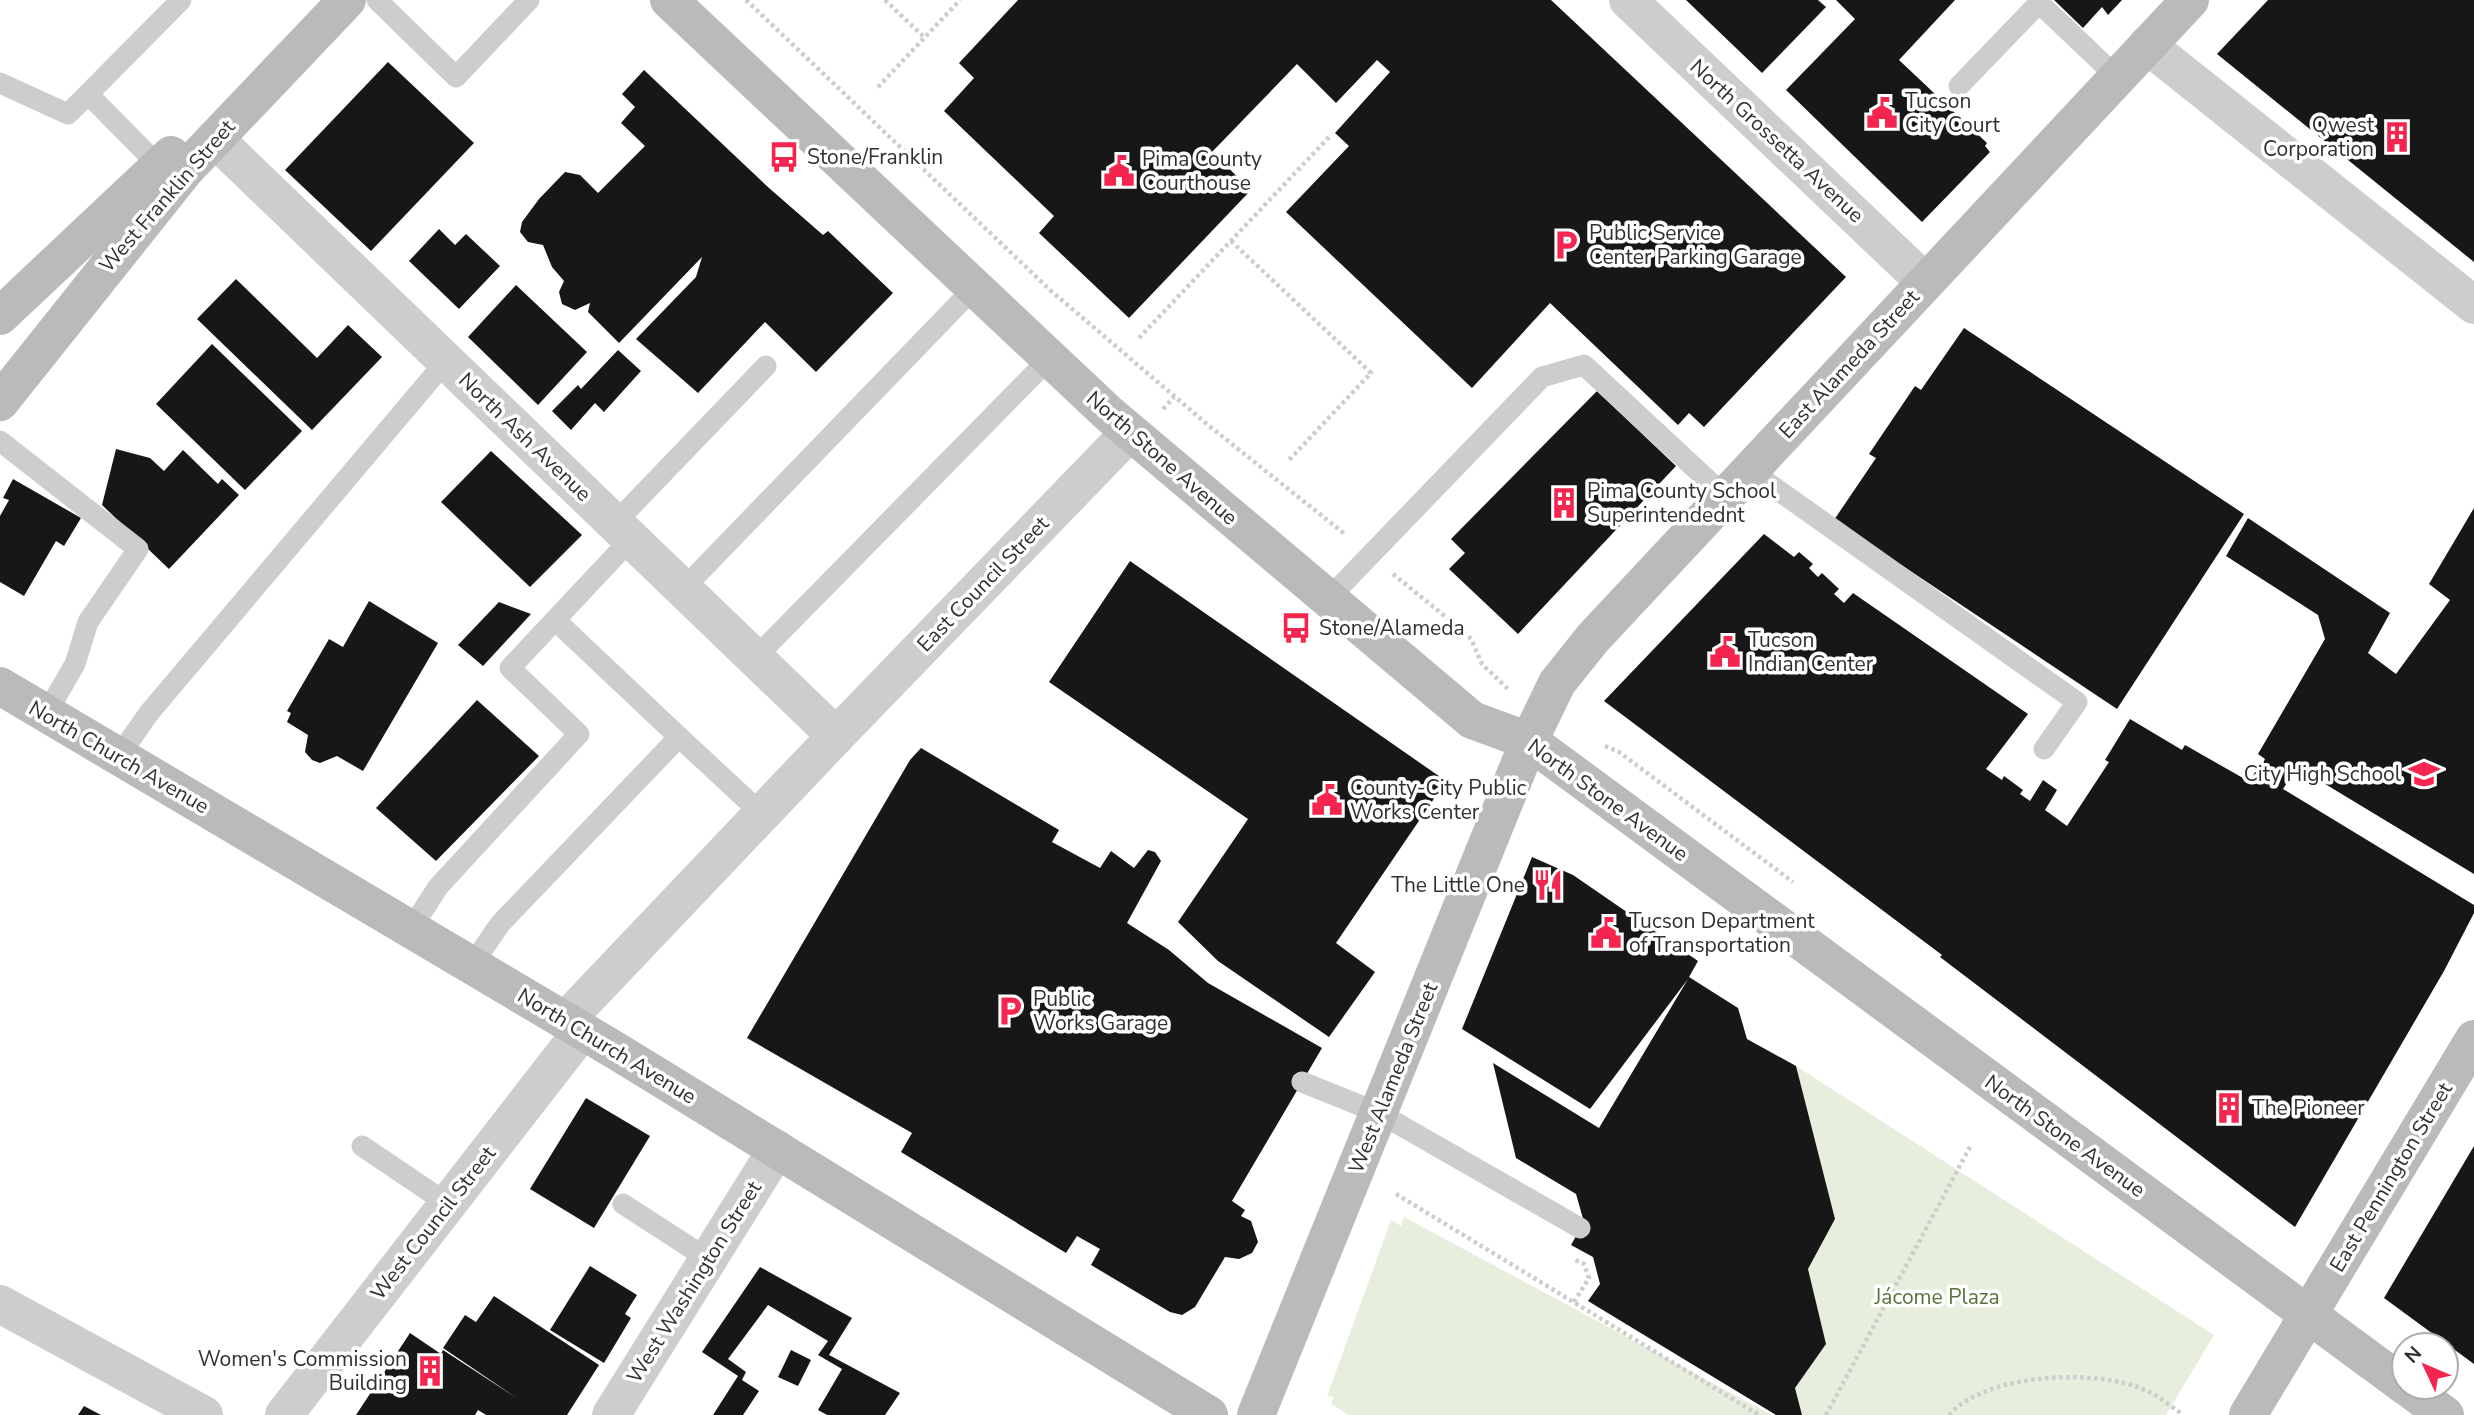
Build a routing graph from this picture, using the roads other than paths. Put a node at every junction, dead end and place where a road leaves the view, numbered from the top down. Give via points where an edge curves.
1 (181, 0) edge
2 (347, 0) edge
3 (377, 0) edge
4 (529, 0) edge
5 (669, 0) edge
6 (1628, 0) edge
7 (2190, 0) edge
8 (312, 37) junction
9 (2147, 45) junction
10 (2117, 77) junction
11 (0, 83) edge
12 (1959, 86) dead end
13 (88, 94) junction
14 (215, 139) junction
15 (159, 166) junction
16 (1925, 282) junction
17 (975, 288) junction
18 (2474, 306) edge
19 (0, 316) edge
20 (1050, 358) junction
21 (446, 361) junction
22 (766, 366) dead end
23 (0, 402) edge
24 (1130, 432) junction
25 (0, 441) edge
26 (1738, 484) junction
27 (623, 531) junction
28 (683, 589) junction
29 (1327, 600) junction
30 (555, 620) junction
31 (755, 658) junction
32 (0, 686) edge
33 (46, 714) junction
34 (836, 736) junction
35 (679, 737) junction
36 (1528, 741) junction
37 (2044, 748) dead end
38 (118, 756) junction
39 (762, 814) junction
40 (411, 929) junction
41 (472, 965) junction
42 (574, 1026) junction
43 (2474, 1039) edge
44 (1302, 1082) dead end
45 (1379, 1113) junction
46 (362, 1146) dead end
47 (777, 1149) junction
48 (448, 1204) junction
49 (622, 1204) dead end
50 (1580, 1228) dead end
51 (708, 1259) junction
52 (0, 1304) edge
53 (2308, 1315) junction
54 (2390, 1374) edge
55 (2426, 1401) edge
56 (204, 1415) edge
57 (284, 1415) edge
58 (611, 1415) edge
59 (1209, 1415) edge
60 (1256, 1415) edge
61 (2248, 1415) edge
62 (2445, 1415) edge

1 - 13 lane
2 - 8 street, West Franklin Street
3 - 4 lane via 456,77
5 - 17 street, North Stone Avenue
6 - 16 street, North Grossetta Avenue
7 - 9 street, East Alameda Street
8 - 14 street, West Franklin Street
8 - 15 street
9 - 10 street, East Alameda Street
9 - 18 street
10 - 12 lane via 2039,3
10 - 16 street, East Alameda Street
11 - 13 lane via 68,114
13 - 15 lane
14 - 21 street, North Ash Avenue
14 - 23 street, West Franklin Street via 145,217
15 - 19 street
16 - 26 street, East Alameda Street
17 - 20 street, North Stone Avenue
17 - 28 lane
20 - 24 street, North Stone Avenue
20 - 31 lane
21 - 27 street, North Ash Avenue
21 - 38 lane via 149,713
22 - 27 lane
24 - 29 street, North Stone Avenue
24 - 34 street, East Council Street
25 - 33 lane via 138,548 88,622 75,664
26 - 29 lane via 1584,365 1542,377
26 - 36 street, East Alameda Street via 1574,659
26 - 37 lane via 2077,702
27 - 28 street, North Ash Avenue
27 - 30 lane
28 - 31 street, North Ash Avenue
29 - 36 street, North Stone Avenue via 1472,720
30 - 35 lane
30 - 40 lane via 510,668 579,734 438,887
31 - 34 street, North Ash Avenue
32 - 33 street, North Church Avenue
33 - 38 street, North Church Avenue
34 - 39 street, West Council Street
35 - 39 lane
35 - 41 lane via 500,924
36 - 45 street, West Alameda Street
36 - 53 street, North Stone Avenue
38 - 40 street, North Church Avenue
39 - 42 street, West Council Street
40 - 41 street, North Church Avenue
41 - 42 street, North Church Avenue
42 - 47 street, North Church Avenue
42 - 48 street, West Council Street
43 - 53 street, East Pennington Street
44 - 45 lane
45 - 50 lane
45 - 60 street, West Alameda Street
46 - 48 lane
47 - 51 street, West Washington Street
47 - 59 street, North Church Avenue
48 - 57 street, West Council Street
49 - 51 lane
51 - 58 street, West Washington Street
52 - 56 street
53 - 54 street, North Stone Avenue
53 - 61 street, East Pennington Street
55 - 62 street, North Stone Avenue

